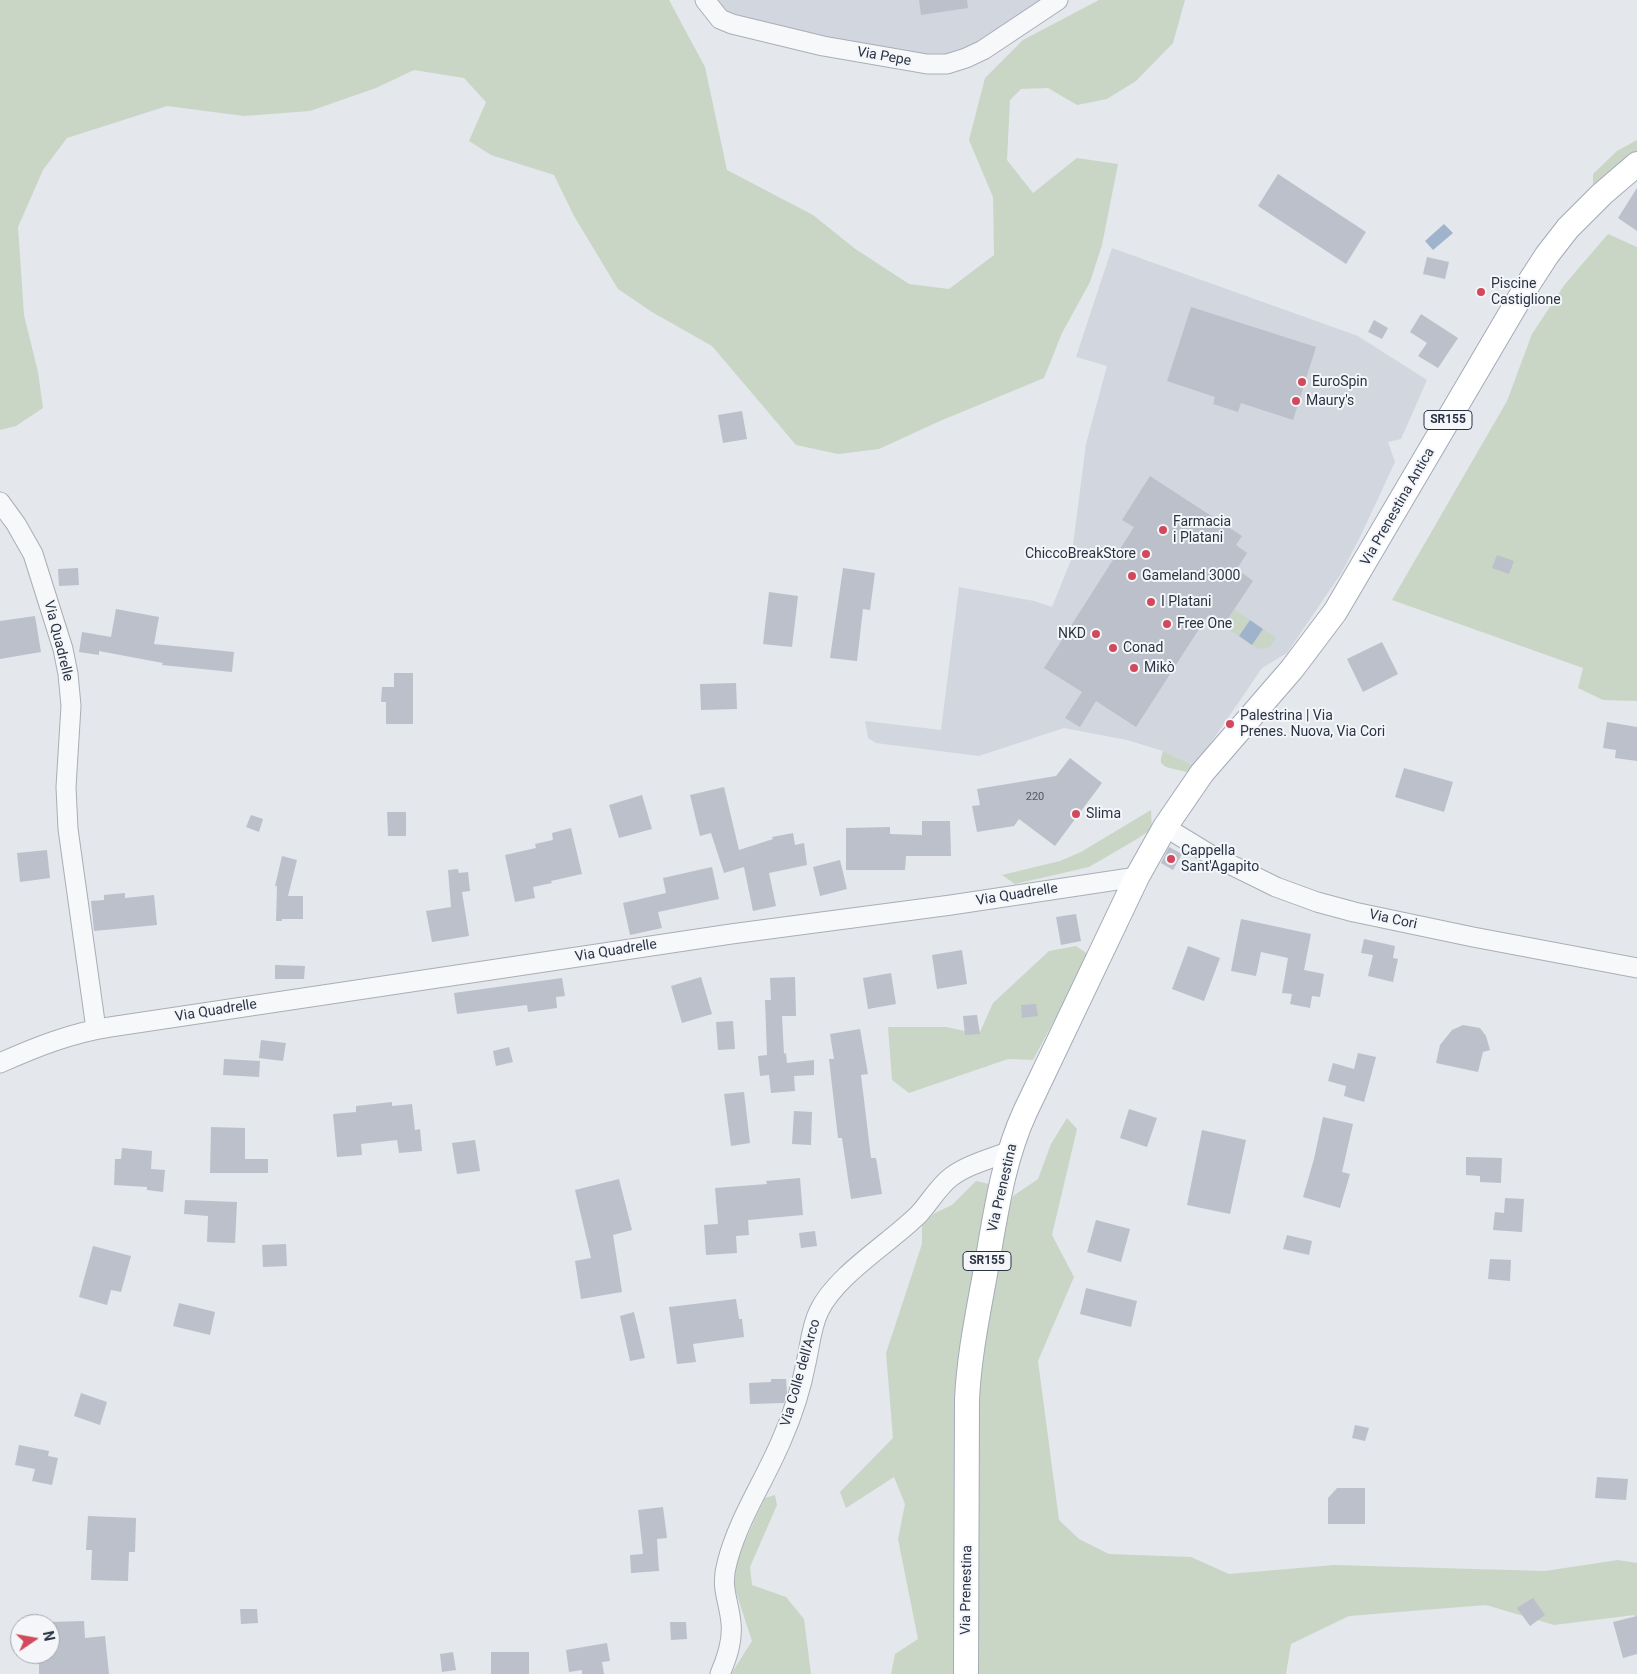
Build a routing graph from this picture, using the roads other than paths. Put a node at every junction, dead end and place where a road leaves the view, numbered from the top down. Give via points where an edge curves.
1 (705, 0) edge
2 (1058, 0) edge
3 (1637, 164) edge
4 (0, 502) edge
5 (1165, 826) junction
6 (1137, 877) junction
7 (1637, 968) edge
8 (96, 1029) junction
9 (0, 1063) edge
10 (1010, 1151) junction
11 (720, 1674) edge
12 (966, 1674) edge

1 - 2 street, Via Pepe via 720,19 732,24 823,46 934,65 954,63 974,55
3 - 5 main road, Via Prenestina Antica / SR155 via 1589,205 1552,247 1335,612 1292,669 1202,774
4 - 8 street, Via Quadrelle via 33,554 68,674 71,706 66,787 68,829
5 - 6 main road, SR155
5 - 7 street, Via Cori via 1211,855 1276,887 1317,902 1473,937
6 - 8 street, Via Quadrelle
6 - 10 main road, Via Prenestina / SR155 via 1025,1112
8 - 9 street, Via Quadrelle via 53,1041
10 - 11 street, Via Colle dell'Arco via 970,1166 952,1177 920,1212 848,1275 824,1302 816,1319 801,1385 787,1426 726,1566 724,1592 732,1635
10 - 12 main road, Via Prenestina / SR155 via 1000,1191 968,1381

